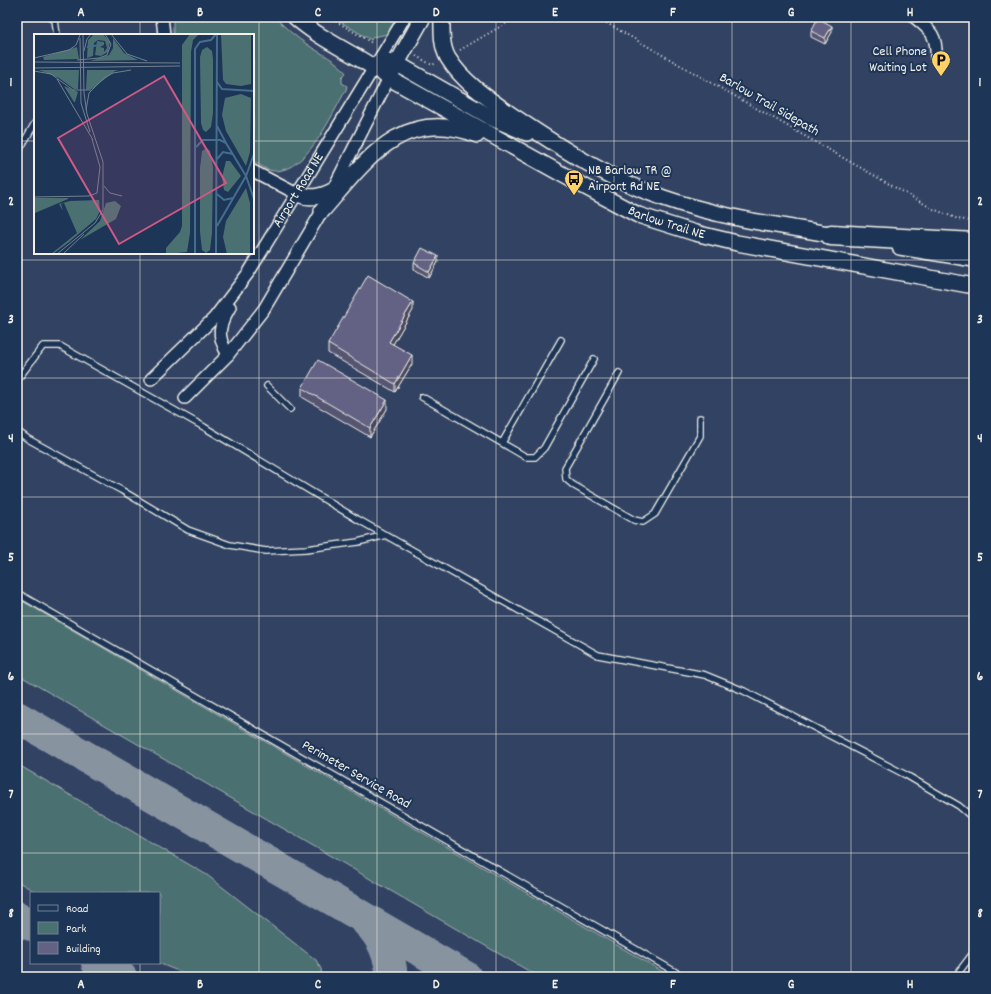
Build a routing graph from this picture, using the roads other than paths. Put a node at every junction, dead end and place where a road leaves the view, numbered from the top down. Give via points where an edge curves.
1 (50, 17) edge
2 (162, 17) edge
3 (295, 17) edge
4 (405, 17) edge
5 (423, 17) edge
6 (442, 17) edge
7 (914, 17) edge
8 (57, 34) edge
9 (164, 34) edge
10 (936, 57) dead end
11 (397, 63) junction
12 (375, 68) junction
13 (389, 78) junction
14 (34, 125) edge
15 (556, 145) junction
16 (17, 154) edge
17 (530, 157) junction
18 (360, 168) junction
19 (254, 172) edge
20 (330, 193) junction
21 (297, 194) junction
22 (322, 211) junction
23 (831, 234) junction
24 (974, 243) edge
25 (974, 260) edge
26 (249, 272) junction
27 (974, 286) edge
28 (561, 340) dead end
29 (228, 354) junction
30 (594, 359) dead end
31 (619, 373) dead end
32 (151, 379) dead end
33 (17, 380) edge
34 (267, 386) dead end
35 (422, 397) dead end
36 (185, 398) dead end
37 (290, 409) dead end
38 (700, 418) dead end
39 (17, 431) edge
40 (502, 443) junction
41 (386, 535) junction
42 (17, 593) edge
43 (974, 819) edge
44 (974, 952) edge
45 (684, 977) edge
46 (955, 977) edge

1 - 8 lane via 55,20
2 - 9 street
3 - 12 main road via 317,35
4 - 12 street, Airport Road NE
5 - 11 main road
6 - 15 main road, Barlow Trail NE via 445,49 456,69 499,106
7 - 10 street via 931,31 936,43
11 - 12 main road via 387,62
11 - 13 main road
11 - 15 main road via 494,119
12 - 13 main road
12 - 21 street, Airport Road NE
13 - 17 main road, Barlow Trail NE
13 - 20 street
14 - 16 lane
15 - 23 main road, Barlow Trail NE via 617,178 663,198 705,211
17 - 18 main road via 465,130 430,128 394,138 383,145
17 - 27 main road, Barlow Trail NE via 638,215 667,225 737,243
18 - 20 main road
18 - 22 main road
19 - 21 street
20 - 21 main road via 309,198
20 - 22 street
21 - 26 street, Airport Road NE
22 - 29 street via 264,309
23 - 24 highway
23 - 25 main road, Barlow Trail NE
26 - 29 street via 220,327 220,338
26 - 32 street, Airport Road NE via 214,318
28 - 40 lane
29 - 36 street
30 - 40 lane via 544,448 535,457 526,457
31 - 38 lane via 565,468 566,479 634,520 643,522 655,514 700,436
33 - 41 lane via 43,346 60,346 204,427
34 - 37 lane
35 - 40 lane
39 - 41 lane via 188,530 230,545 266,551 306,549 358,542
41 - 43 lane via 598,655 705,675 744,691 906,775 959,806
42 - 45 lane, Perimeter Service Road
44 - 46 lane

